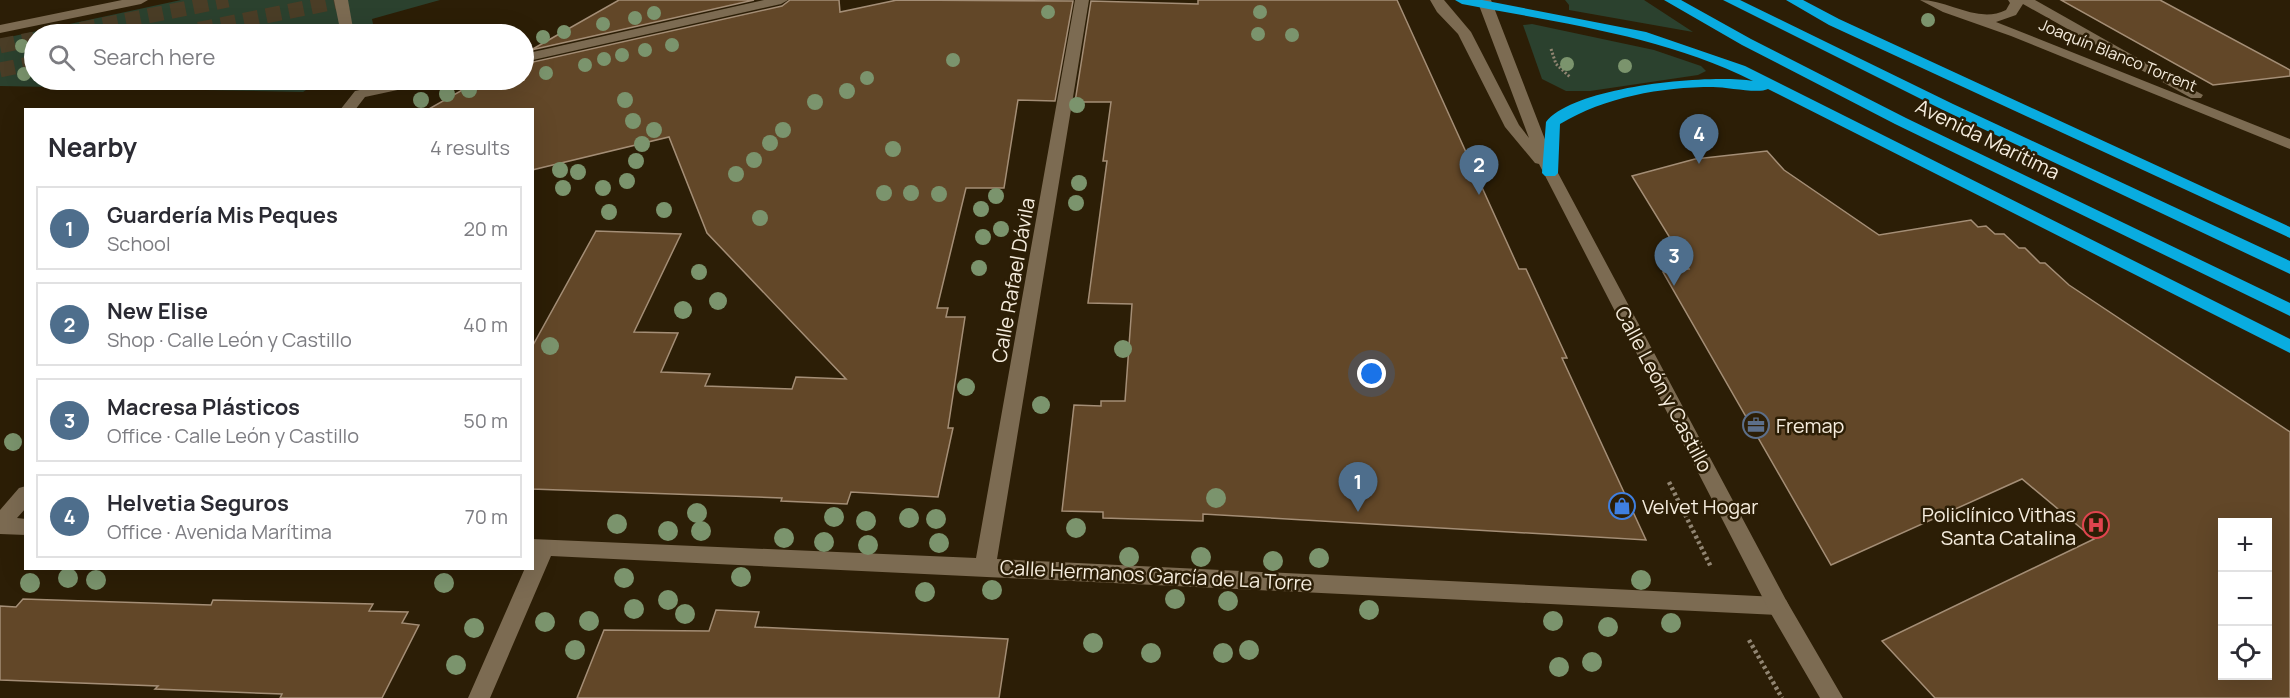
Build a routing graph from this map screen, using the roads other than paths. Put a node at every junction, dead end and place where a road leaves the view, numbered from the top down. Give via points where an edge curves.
1 (141, 0) edge
2 (340, 0) edge
3 (781, 0) edge
4 (1082, 0) edge
5 (1437, 0) edge
6 (1462, 0) edge
7 (1671, 0) edge
8 (1730, 0) edge
9 (1792, 0) edge
10 (1928, 0) edge
11 (2015, 0) edge
12 (2025, 0) edge
13 (1486, 3) edge
14 (1965, 16) junction
15 (24, 24) edge
16 (24, 24) edge
17 (346, 24) edge
18 (0, 29) edge
19 (534, 56) edge
20 (357, 90) edge
21 (1787, 93) junction
22 (348, 108) edge
23 (2257, 130) junction
24 (2290, 144) edge
25 (1550, 173) junction
26 (2290, 233) edge
27 (2290, 268) edge
28 (2290, 310) edge
29 (2290, 347) edge
30 (24, 496) edge
31 (0, 525) edge
32 (24, 527) edge
33 (538, 548) edge
34 (984, 566) junction
35 (529, 570) edge
36 (1778, 606) junction
37 (479, 698) edge
38 (1832, 698) edge

1 - 15 street
2 - 17 street
3 - 19 street
4 - 34 street, Calle Rafael Dávila
5 - 25 street, Calle León y Castillo via 1464,33 1512,127
6 - 13 highway
7 - 28 highway, Avenida Marítima via 1903,121
8 - 27 highway, Avenida Marítima
9 - 26 highway
10 - 14 street, Joaquín Blanco Torrent
11 - 14 street via 2015,9 2008,15
12 - 23 street, Joaquín Blanco Torrent
13 - 21 highway via 1641,35 1720,62
13 - 25 street, Calle León y Castillo
14 - 23 street, Joaquín Blanco Torrent
16 - 18 street
20 - 22 street
21 - 25 highway via 1736,83 1702,83 1630,92 1567,111 1552,122
21 - 29 highway
23 - 24 street, Joaquín Blanco Torrent
25 - 36 street, Calle León y Castillo
30 - 31 street
31 - 32 street
33 - 34 street, Calle Hermanos García de La Torre
34 - 36 street, Calle Hermanos García de La Torre
35 - 37 street
36 - 38 street, Calle León y Castillo

